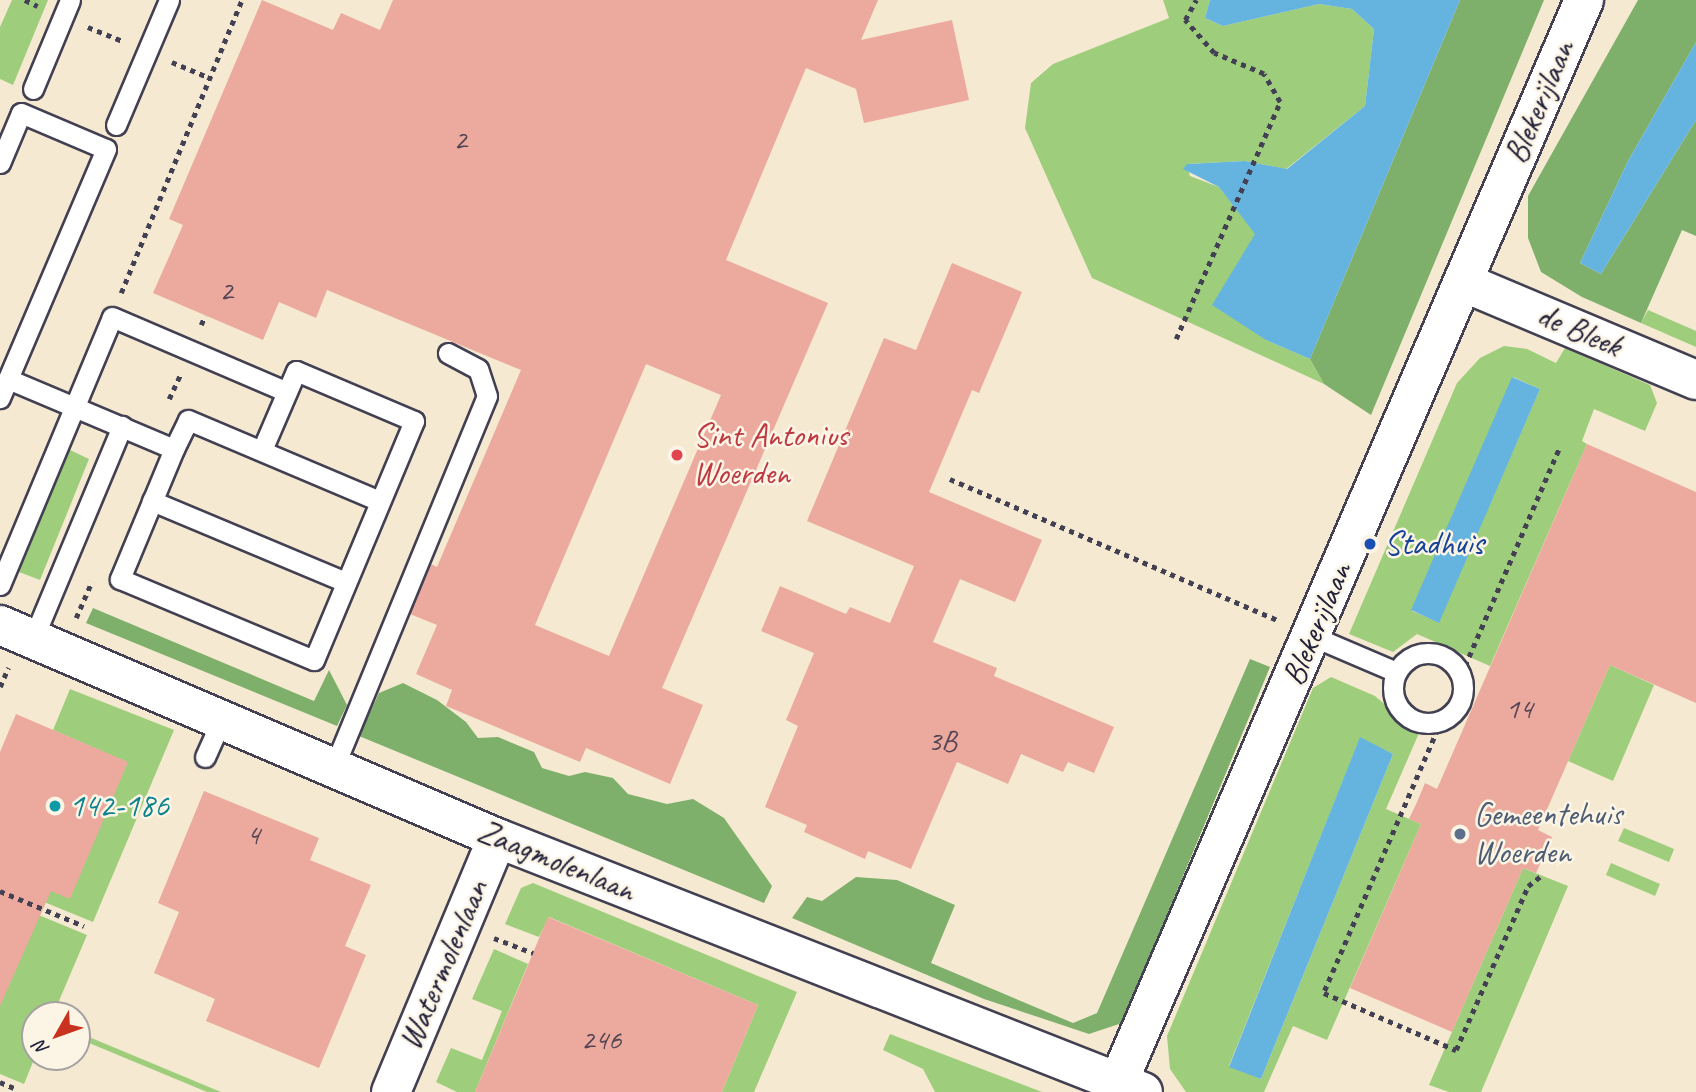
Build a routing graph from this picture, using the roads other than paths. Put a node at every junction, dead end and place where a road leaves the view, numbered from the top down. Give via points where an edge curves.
1 (70, 0) edge
2 (169, 0) edge
3 (1584, 0) edge
4 (33, 89) dead end
5 (116, 125) dead end
6 (0, 163) edge
7 (1463, 282) junction
8 (448, 353) dead end
9 (8, 379) junction
10 (1696, 380) edge
11 (287, 392) junction
12 (0, 398) edge
13 (74, 406) junction
14 (122, 426) junction
15 (174, 449) junction
16 (262, 450) junction
17 (152, 501) junction
18 (380, 501) junction
19 (346, 582) junction
20 (0, 585) edge
21 (17, 632) edge
22 (1312, 636) junction
23 (1396, 672) junction
24 (222, 719) junction
25 (205, 757) dead end
26 (334, 767) junction
27 (497, 838) junction
28 (1126, 1088) edge
29 (401, 1089) edge

1 - 4 lane
2 - 5 lane
3 - 7 street, Blekerijlaan
6 - 9 lane via 21,113 106,149
7 - 10 street, de Bleek
7 - 22 street, Blekerijlaan
8 - 26 lane via 478,369 487,396
9 - 12 lane
9 - 13 lane
11 - 13 lane via 112,317
11 - 16 lane
11 - 18 lane via 296,371 414,421
13 - 14 lane
13 - 20 lane
14 - 15 lane
14 - 21 lane
15 - 16 lane via 188,420
15 - 17 lane
16 - 18 lane
17 - 19 lane
17 - 19 lane via 120,579 314,660
18 - 19 lane
21 - 24 street, Zaagmolenlaan
22 - 23 lane
22 - 28 street, Blekerijlaan
23 - 23 lane via 1393,693 1402,712 1421,723 1442,720 1459,706 1461,675 1446,657 1413,655
24 - 25 lane
24 - 26 street, Zaagmolenlaan
26 - 27 street, Zaagmolenlaan
27 - 28 street, Zaagmolenlaan
27 - 29 street, Watermolenlaan

